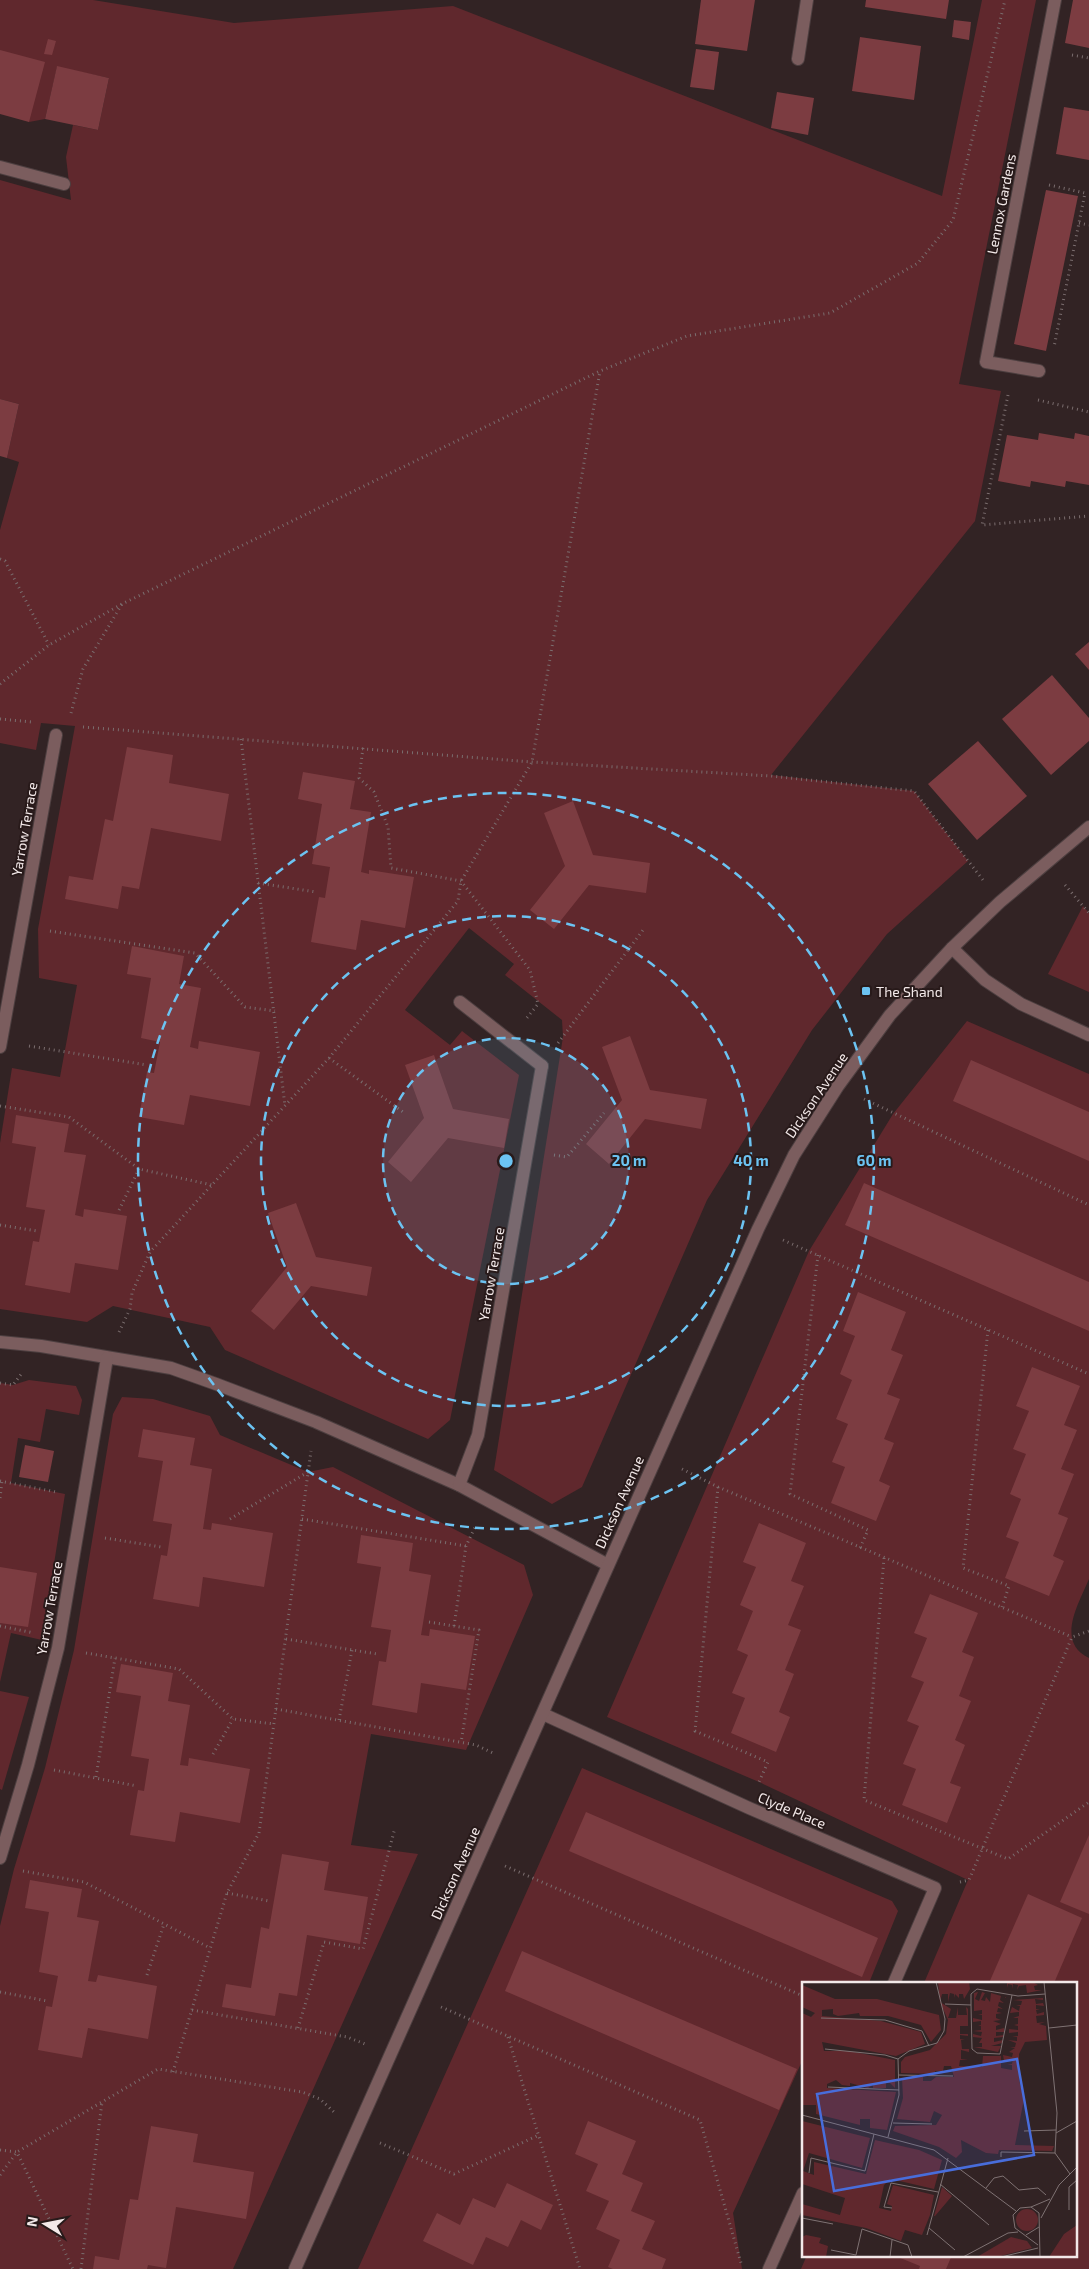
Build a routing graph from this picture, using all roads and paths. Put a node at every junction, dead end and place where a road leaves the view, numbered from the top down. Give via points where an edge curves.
1 (807, 0) edge
2 (1005, 0) edge
3 (1055, 0) edge
4 (798, 59) dead end
5 (0, 167) edge
6 (1021, 180) junction
7 (64, 184) dead end
8 (1079, 223) junction
9 (1089, 225) edge
10 (1052, 354) dead end
11 (600, 370) junction
12 (1039, 371) dead end
13 (1045, 392) dead end
14 (1017, 396) dead end
15 (1034, 400) dead end
16 (1043, 402) junction
17 (1089, 412) edge
18 (1089, 516) edge
19 (0, 559) edge
20 (122, 604) junction
21 (49, 646) junction
22 (0, 684) edge
23 (0, 719) edge
24 (67, 725) junction
25 (56, 735) joint
26 (241, 739) junction
27 (363, 748) junction
28 (532, 762) junction
29 (1089, 827) edge
30 (1046, 864) junction
31 (461, 881) junction
32 (258, 883) junction
33 (316, 892) dead end
34 (1000, 902) junction
35 (1089, 913) edge
36 (21, 926) junction
37 (643, 930) dead end
38 (952, 948) junction
39 (460, 1002) dead end
40 (274, 1011) junction
41 (1089, 1034) edge
42 (510, 1041) junction
43 (0, 1044) edge
44 (329, 1058) junction
45 (147, 1065) dead end
46 (542, 1066) junction
47 (0, 1106) edge
48 (285, 1106) junction
49 (403, 1112) dead end
50 (604, 1113) dead end
51 (893, 1114) dead end
52 (527, 1151) junction
53 (138, 1169) junction
54 (212, 1185) junction
55 (1089, 1205) edge
56 (119, 1210) dead end
57 (0, 1225) edge
58 (37, 1231) dead end
59 (809, 1251) dead end
60 (818, 1255) junction
61 (130, 1309) dead end
62 (988, 1330) junction
63 (0, 1342) edge
64 (107, 1358) junction
65 (1089, 1374) edge
66 (316, 1422) junction
67 (308, 1472) junction
68 (1, 1481) edge
69 (709, 1483) dead end
70 (459, 1485) junction
71 (718, 1488) junction
72 (0, 1498) edge
73 (83, 1498) junction
74 (488, 1500) junction
75 (230, 1519) dead end
76 (302, 1519) junction
77 (77, 1533) junction
78 (466, 1546) junction
79 (161, 1547) dead end
80 (860, 1548) junction
81 (884, 1558) junction
82 (608, 1565) junction
83 (1002, 1607) junction
84 (429, 1622) dead end
85 (454, 1626) junction
86 (1089, 1631) edge
87 (1072, 1637) junction
88 (286, 1639) junction
89 (58, 1648) junction
90 (352, 1650) junction
91 (377, 1654) dead end
92 (115, 1658) junction
93 (276, 1709) junction
94 (543, 1714) junction
95 (233, 1719) junction
96 (339, 1720) junction
97 (274, 1724) junction
98 (462, 1743) junction
99 (213, 1754) dead end
100 (28, 1765) junction
101 (519, 1766) junction
102 (96, 1778) junction
103 (137, 1786) dead end
104 (1089, 1802) edge
105 (748, 1808) junction
106 (395, 1828) dead end
107 (982, 1850) junction
108 (0, 1858) edge
109 (14, 1869) dead end
110 (534, 1879) dead end
111 (936, 1888) junction
112 (227, 1894) junction
113 (269, 1901) dead end
114 (164, 1924) junction
115 (210, 1948) junction
116 (147, 1975) dead end
117 (894, 1982) edge
118 (0, 1992) edge
119 (802, 1996) edge
120 (47, 2000) dead end
121 (192, 2010) junction
122 (471, 2020) dead end
123 (298, 2028) junction
124 (338, 2035) dead end
125 (508, 2037) junction
126 (173, 2072) junction
127 (311, 2095) dead end
128 (102, 2102) junction
129 (538, 2135) junction
130 (0, 2150) edge
131 (17, 2152) junction
132 (410, 2155) dead end
133 (0, 2175) edge
134 (802, 2195) edge
135 (742, 2268) edge
136 (74, 2269) edge
137 (81, 2269) edge
138 (295, 2269) edge
139 (580, 2269) edge
140 (770, 2269) edge

1 - 4 street
2 - 11 path via 953,220 918,263 830,313 687,336
3 - 6 street, Lennox Gardens
5 - 7 street
6 - 8 path via 1085,193
6 - 12 street, Lennox Gardens via 986,362
8 - 9 path
8 - 10 path
11 - 20 path
11 - 28 path
13 - 16 path
14 - 18 path via 1008,394 982,525
15 - 16 path
16 - 17 path
19 - 21 path via 5,561
20 - 21 path
20 - 24 path via 83,669
21 - 22 path
23 - 24 path
24 - 25 path
24 - 26 path
25 - 36 street, Yarrow Terrace
26 - 27 path
26 - 32 path
27 - 28 path
27 - 31 path via 359,778 374,792 388,827 391,868
28 - 31 path
28 - 34 path via 770,776 914,791
29 - 30 street, Dickson Avenue
30 - 34 street, Dickson Avenue
30 - 35 path
31 - 42 path via 530,970 538,1004
31 - 44 path via 458,901
32 - 33 path
32 - 40 path
34 - 38 street, Dickson Avenue
36 - 40 path via 195,953 245,1007
36 - 43 street, Yarrow Terrace
37 - 46 path
38 - 41 street via 985,980 1021,1004
38 - 82 street, Dickson Avenue via 890,1015 838,1086 794,1155
39 - 42 street
40 - 48 path
42 - 46 street
43 - 45 path
44 - 48 path
44 - 49 path
46 - 52 street, Yarrow Terrace
47 - 53 path via 69,1117
48 - 54 path
50 - 52 path via 567,1157
51 - 55 path
52 - 70 street, Yarrow Terrace via 478,1435
53 - 54 path
53 - 56 path
54 - 61 path via 150,1252 132,1293
57 - 58 path
59 - 60 path
60 - 62 path
60 - 80 path via 790,1494 868,1530
62 - 65 path
62 - 83 path via 963,1568 1009,1586
63 - 64 street
64 - 66 street via 171,1368
64 - 73 street, Yarrow Terrace
66 - 67 path
66 - 70 street
67 - 75 path
67 - 76 path
68 - 72 path
68 - 73 path
69 - 71 path
70 - 74 street
71 - 80 path
71 - 105 path via 695,1731 768,1762
73 - 77 street, Yarrow Terrace
74 - 78 path
74 - 82 street
76 - 78 path
76 - 88 path
77 - 79 path
77 - 89 street, Yarrow Terrace
78 - 85 path
80 - 81 path
81 - 83 path
81 - 107 path via 864,1800
82 - 94 street, Dickson Avenue
83 - 87 path
84 - 85 path
85 - 98 path via 478,1630
86 - 87 path
87 - 107 path
88 - 90 path
88 - 93 path
89 - 92 path
89 - 100 street, Yarrow Terrace
90 - 91 path
90 - 96 path
92 - 95 path via 179,1669
92 - 102 path
93 - 96 path
93 - 97 path
94 - 101 street, Dickson Avenue
94 - 105 street, Clyde Place
95 - 97 path
95 - 99 path
96 - 98 path
97 - 112 path via 258,1833
98 - 101 path
100 - 102 path
100 - 108 street, Yarrow Terrace
101 - 138 street, Dickson Avenue
102 - 103 path
104 - 107 path via 1008,1859
105 - 111 street, Clyde Place
106 - 123 path via 363,1949 324,1942
107 - 111 path via 969,1880
109 - 114 path via 84,1882
110 - 119 path
111 - 117 street
112 - 113 path
112 - 115 path
114 - 115 path
114 - 116 path
115 - 121 path
118 - 120 path
121 - 123 path
121 - 126 path
122 - 125 path
123 - 124 path
125 - 129 path
125 - 135 path via 700,2120
126 - 127 path
126 - 128 path via 158,2069
128 - 131 path
128 - 137 path
129 - 132 path via 454,2174
129 - 139 path
130 - 131 path
131 - 133 path
131 - 136 path
134 - 140 street

